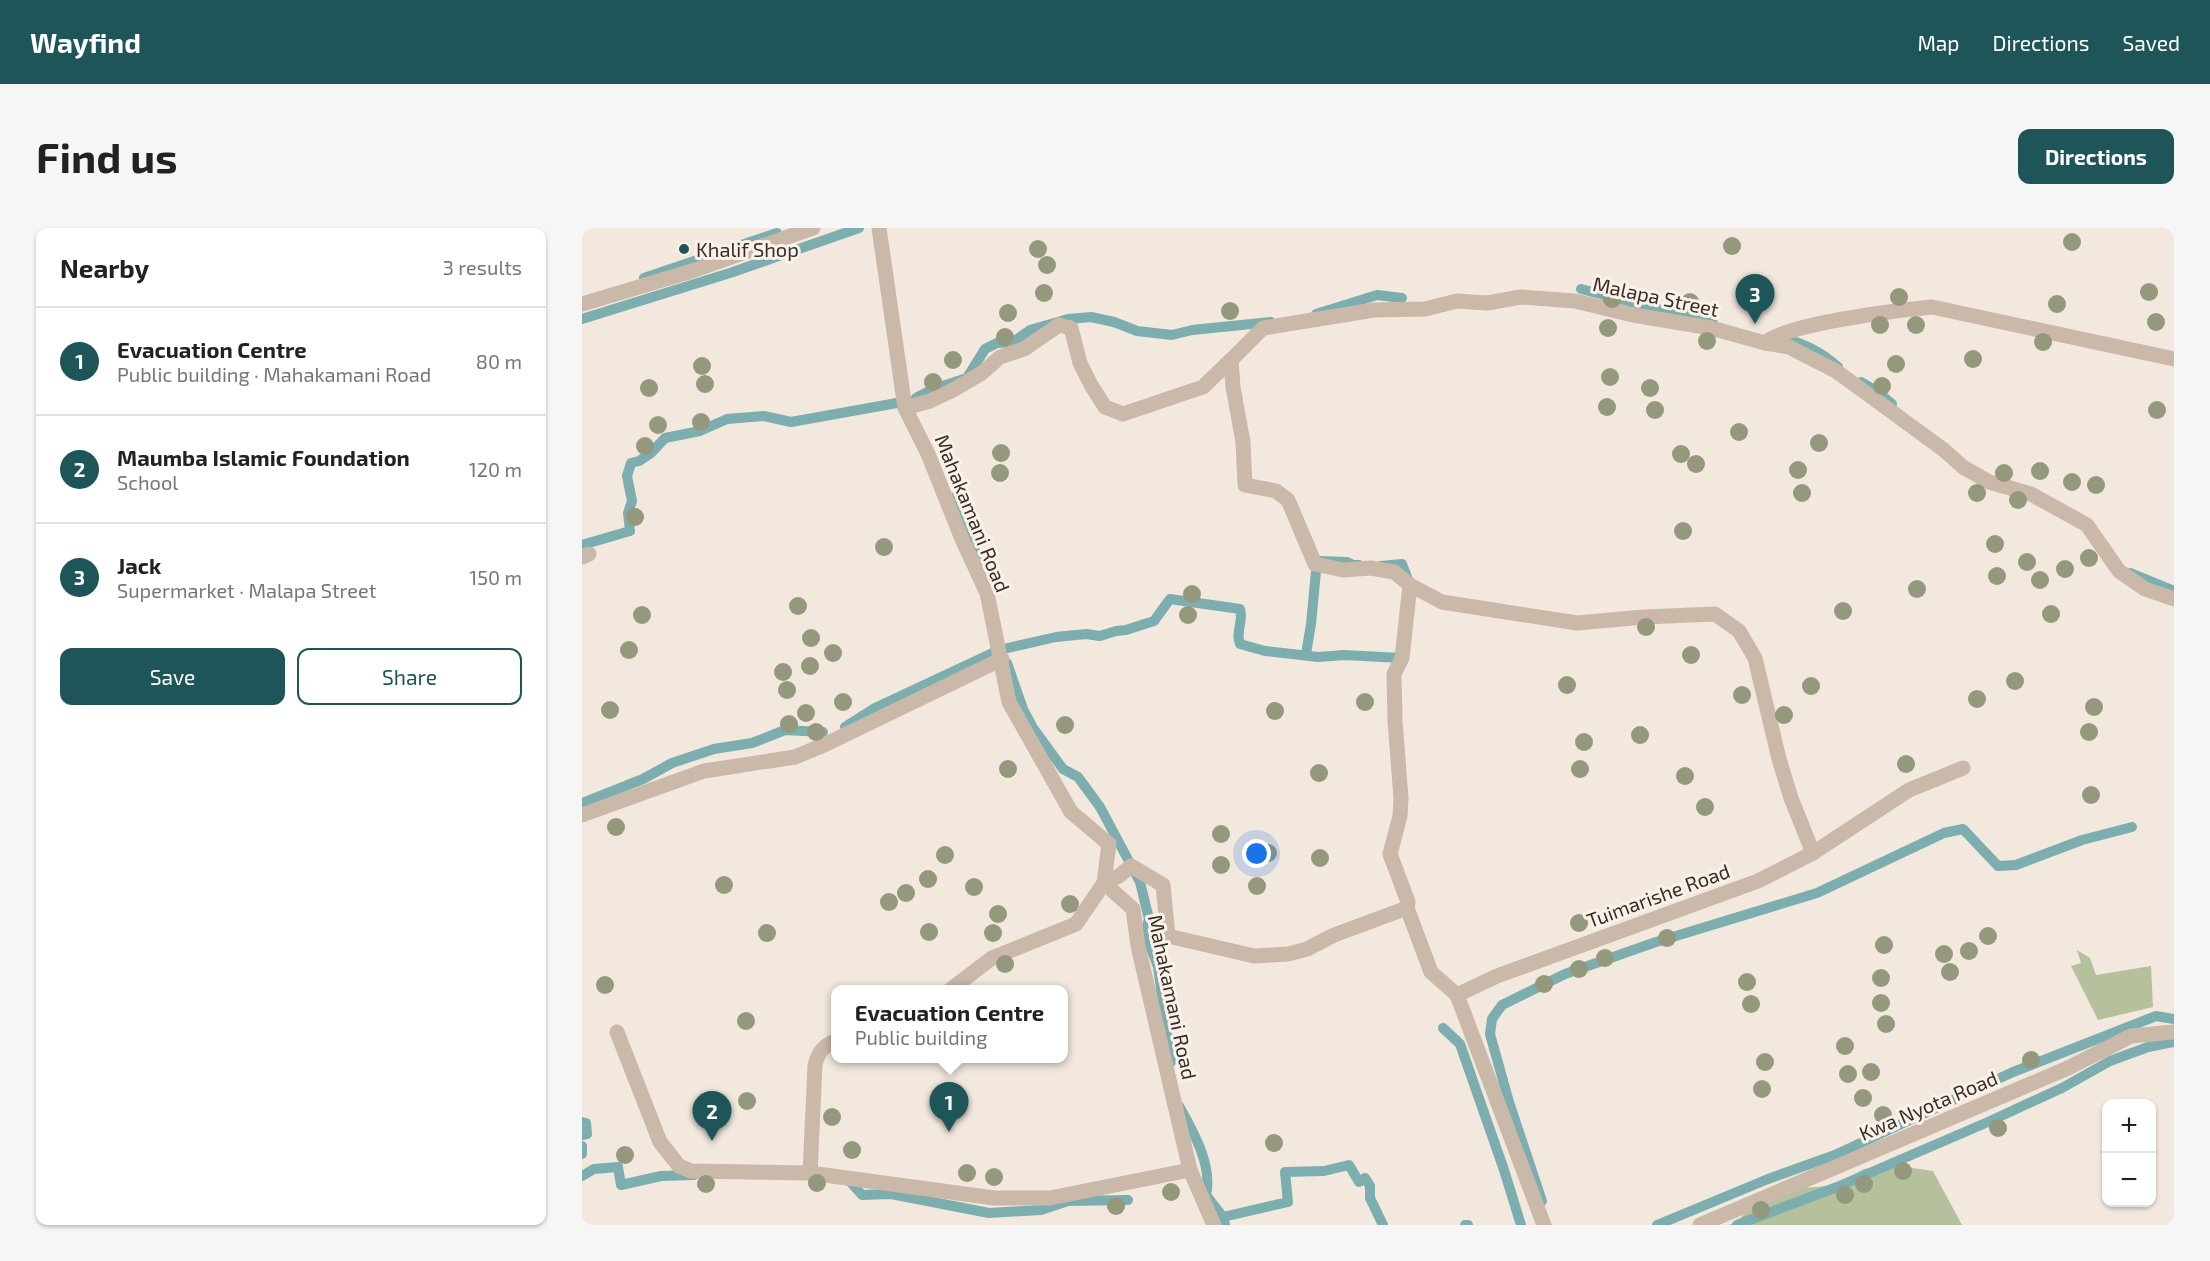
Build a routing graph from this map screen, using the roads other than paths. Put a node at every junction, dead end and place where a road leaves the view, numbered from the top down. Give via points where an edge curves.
1 (813, 228) edge
2 (879, 228) edge
3 (582, 304) edge
4 (1766, 343) junction
5 (2174, 359) edge
6 (1231, 360) junction
7 (905, 408) junction
8 (1410, 585) junction
9 (2174, 599) edge
10 (1002, 659) junction
11 (1963, 768) dead end
12 (582, 815) edge
13 (1813, 853) junction
14 (1104, 883) junction
15 (1407, 908) junction
16 (957, 985) edge
17 (1457, 995) junction
18 (617, 1032) dead end
19 (2174, 1032) edge
20 (831, 1043) edge
21 (1190, 1170) junction
22 (810, 1173) junction
23 (1214, 1225) edge
24 (1544, 1225) edge
25 (1700, 1225) edge

1 - 3 street via 692,271
2 - 7 street, Mahakamani Road
4 - 5 street via 1771,337 1801,328 1932,307
4 - 6 street, Malapa Street via 1575,301 1521,297 1487,303 1456,301 1425,309 1374,310 1263,328
4 - 9 street, Malapa Street via 1789,347 1836,371 1963,467 1989,482 2031,494 2087,525 2119,570 2145,589
6 - 7 street via 1203,387 1123,414 1105,407 1080,363 1071,328 1059,325 1024,349 1000,357 953,390
6 - 8 street via 1245,485 1276,491 1288,500 1316,564 1343,570 1371,568 1394,572
7 - 10 street, Mahakamani Road via 987,593
8 - 13 street via 1442,602 1577,623 1715,614 1739,631 1755,658 1779,759
8 - 15 street via 1402,658 1394,674 1401,798 1390,854
10 - 12 street via 795,757 704,771
10 - 14 street, Mahakamani Road via 1009,702 1071,812 1110,844
11 - 13 street, Tuimarishe Road via 1909,790
13 - 17 street, Tuimarishe Road via 1758,881 1497,976
14 - 15 street via 1131,866 1163,885 1168,936 1254,956 1307,949
14 - 16 street via 1076,924 992,958
14 - 21 street, Mahakamani Road via 1133,909 1138,946
15 - 17 street via 1431,972
17 - 24 street
18 - 22 street via 660,1142 679,1166 691,1171
19 - 25 street, Kwa Nyota Road via 2131,1036 2068,1068
20 - 22 street via 818,1055 815,1065
21 - 22 street via 1050,1198 994,1198
21 - 23 street, Mahakamani Road

